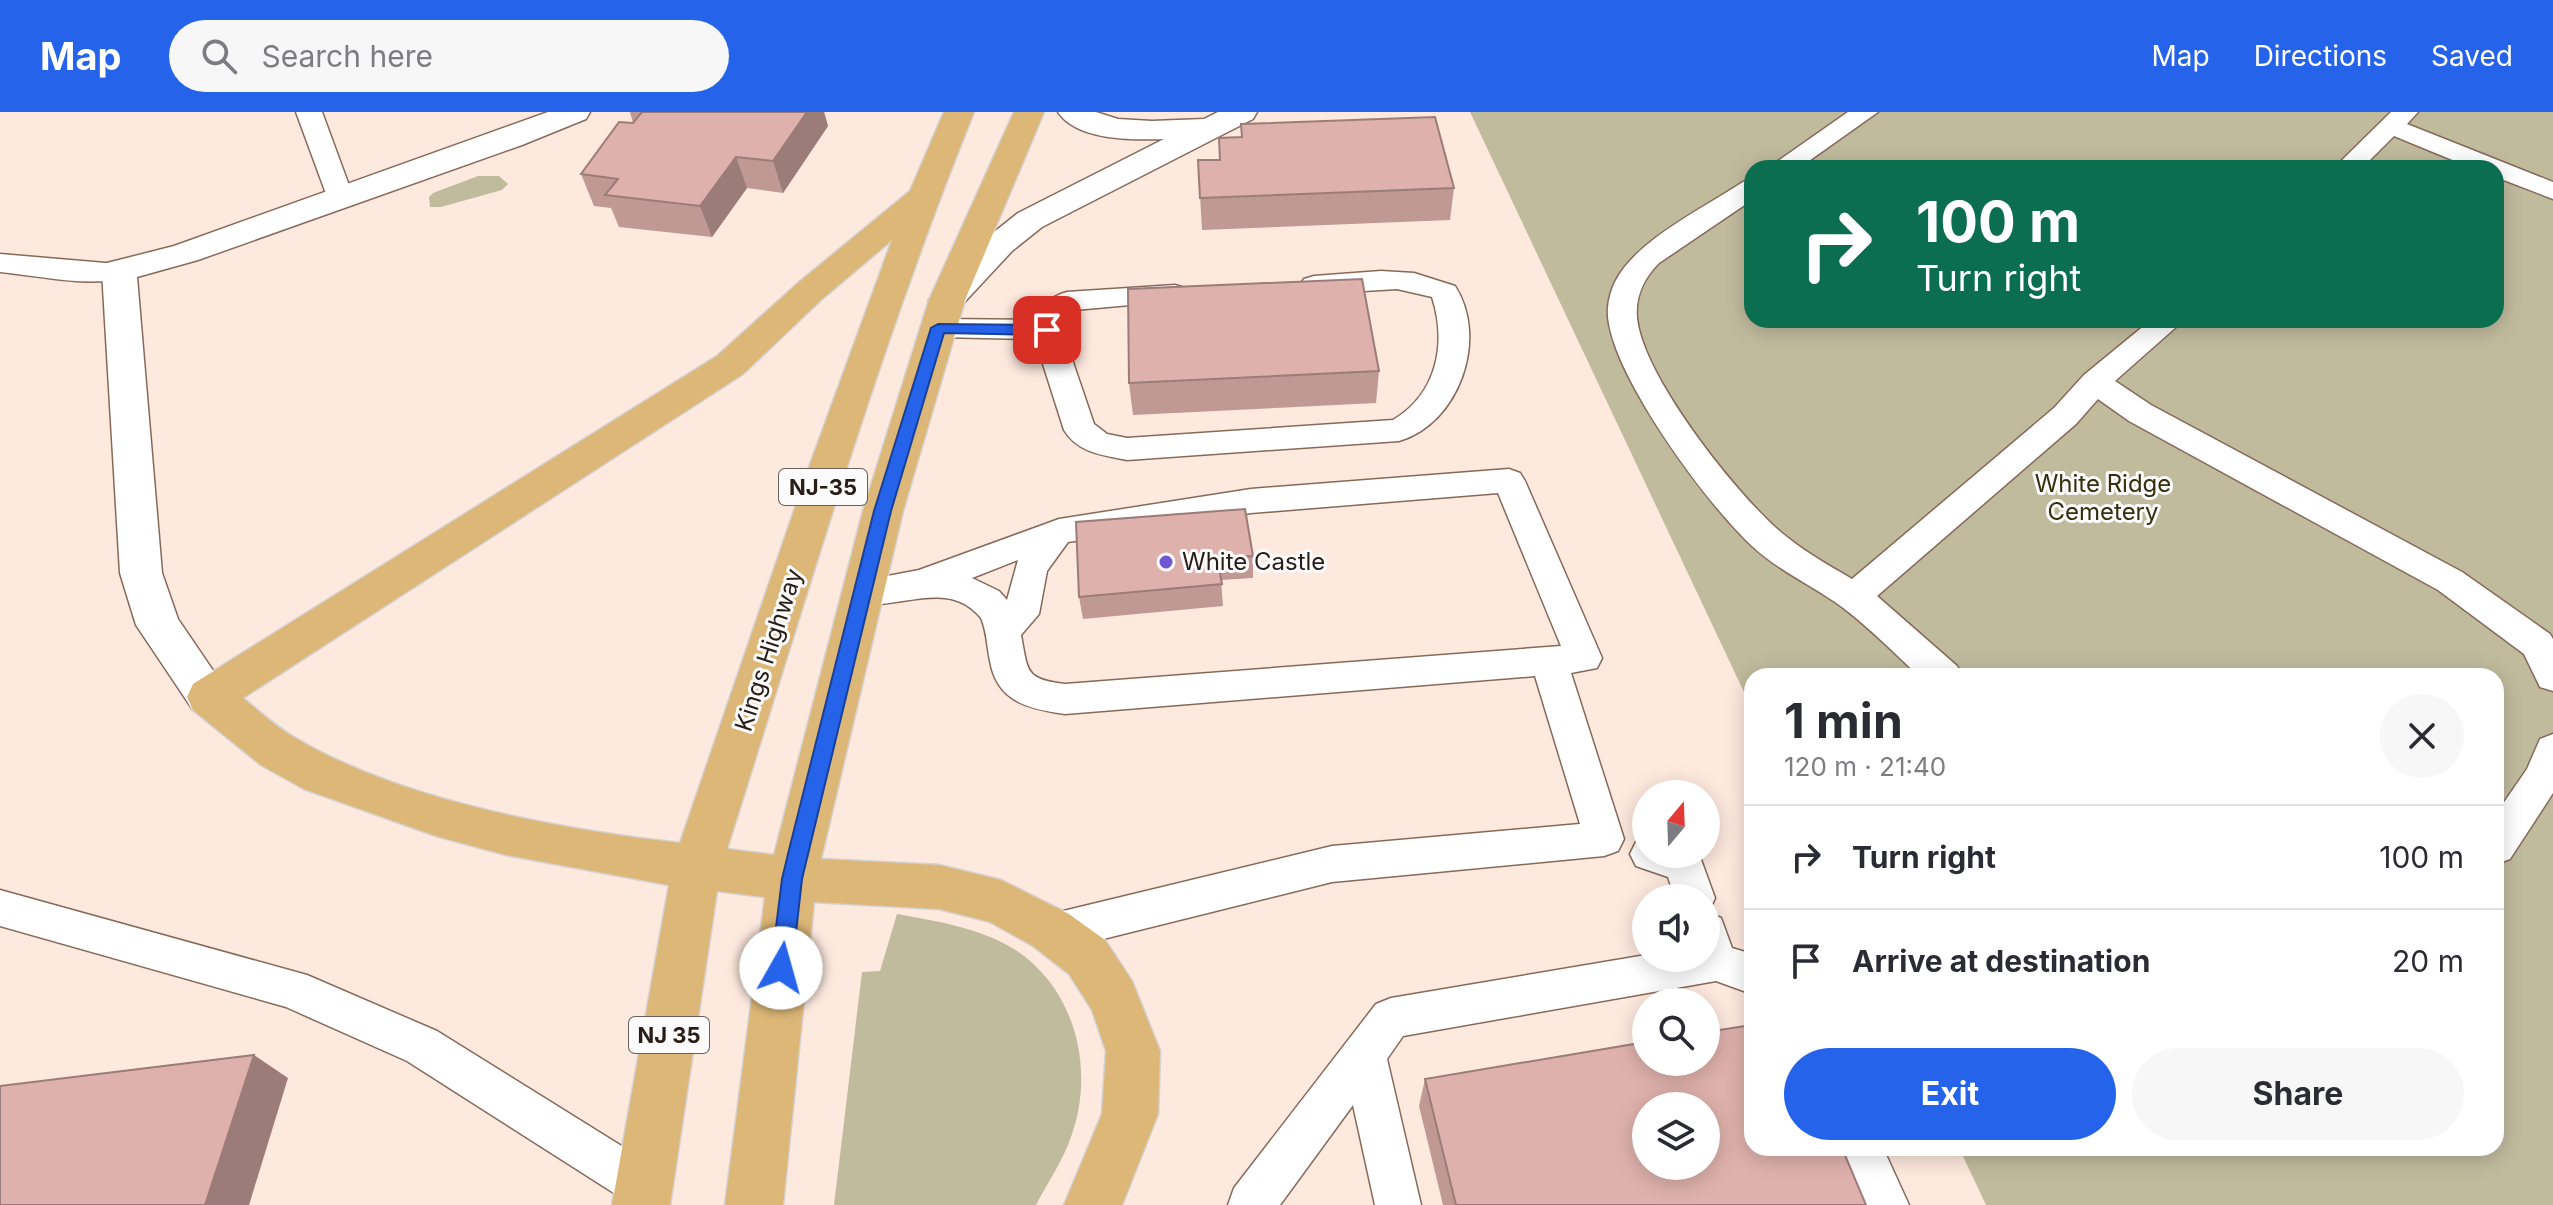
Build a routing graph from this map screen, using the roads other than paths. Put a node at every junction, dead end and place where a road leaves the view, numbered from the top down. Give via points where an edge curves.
1 (309, 112) edge
2 (575, 112) edge
3 (959, 112) edge
4 (1029, 112) edge
5 (1073, 112) edge
6 (1242, 112) edge
7 (1865, 112) edge
8 (2397, 116) edge
9 (1211, 127) junction
10 (1793, 160) edge
11 (2355, 160) edge
12 (2481, 160) edge
13 (2504, 171) edge
14 (2553, 191) edge
15 (1744, 193) edge
16 (924, 196) junction
17 (341, 199) junction
18 (0, 263) edge
19 (119, 271) junction
20 (1283, 287) edge
21 (1206, 292) edge
22 (943, 314) junction
23 (2159, 328) edge
24 (1047, 330) junction
25 (2095, 382) junction
26 (1052, 533) junction
27 (922, 583) junction
28 (863, 592) junction
29 (1853, 597) junction
30 (1005, 629) junction
31 (1549, 661) junction
32 (1935, 668) edge
33 (2553, 677) edge
34 (209, 697) junction
35 (2553, 750) edge
36 (2504, 835) edge
37 (1604, 839) junction
38 (1632, 848) edge
39 (697, 865) junction
40 (792, 879) junction
41 (0, 908) edge
42 (1055, 932) junction
43 (1725, 956) edge
44 (1364, 1054) junction
45 (1863, 1156) edge
46 (642, 1196) edge
47 (754, 1205) edge
48 (1093, 1205) edge
49 (1251, 1205) edge
50 (1398, 1205) edge
51 (1886, 1205) edge

1 - 17 lane
2 - 17 street
3 - 16 main road, Kings Highway / NJ-35
4 - 22 main road
5 - 9 street via 1110,125 1154,131
6 - 9 street
7 - 10 lane
8 - 11 lane
8 - 12 lane
9 - 22 street via 1030,220 1000,244
13 - 14 lane
15 - 29 lane via 1636,269 1625,292 1626,336 1667,411 1754,527 1791,560
16 - 34 main road via 730,365
16 - 39 main road, Kings Highway / NJ-35
17 - 19 street via 160,262
18 - 19 lane
19 - 34 street via 141,573 158,625
20 - 24 lane via 1407,278 1445,292 1456,325 1449,370 1423,416 1399,430 1127,449 1098,443 1080,430
21 - 24 lane via 1067,301 1052,314
22 - 24 lane
22 - 28 main road
23 - 25 lane
25 - 29 lane via 2065,416
25 - 33 lane via 2140,413 2450,581 2537,644
26 - 27 lane
26 - 30 lane via 1031,568 1021,614
26 - 31 lane via 1251,501 1509,481 1584,658
27 - 28 lane
27 - 30 lane via 961,588 986,599
28 - 40 main road
29 - 32 lane
30 - 31 lane via 1010,674 1023,689 1065,699
31 - 37 lane
34 - 39 main road via 277,751 377,797 506,834 632,859
35 - 36 lane via 2543,776
37 - 38 lane
37 - 42 lane via 1332,864
39 - 40 main road
39 - 46 main road, Kings Highway / NJ 35
40 - 42 main road via 939,887 1001,902
40 - 47 main road
41 - 46 lane via 292,989 422,1046
42 - 48 main road via 1087,957 1114,998 1133,1051 1130,1114
43 - 44 lane via 1391,1018
44 - 49 lane
44 - 50 lane
45 - 51 lane

